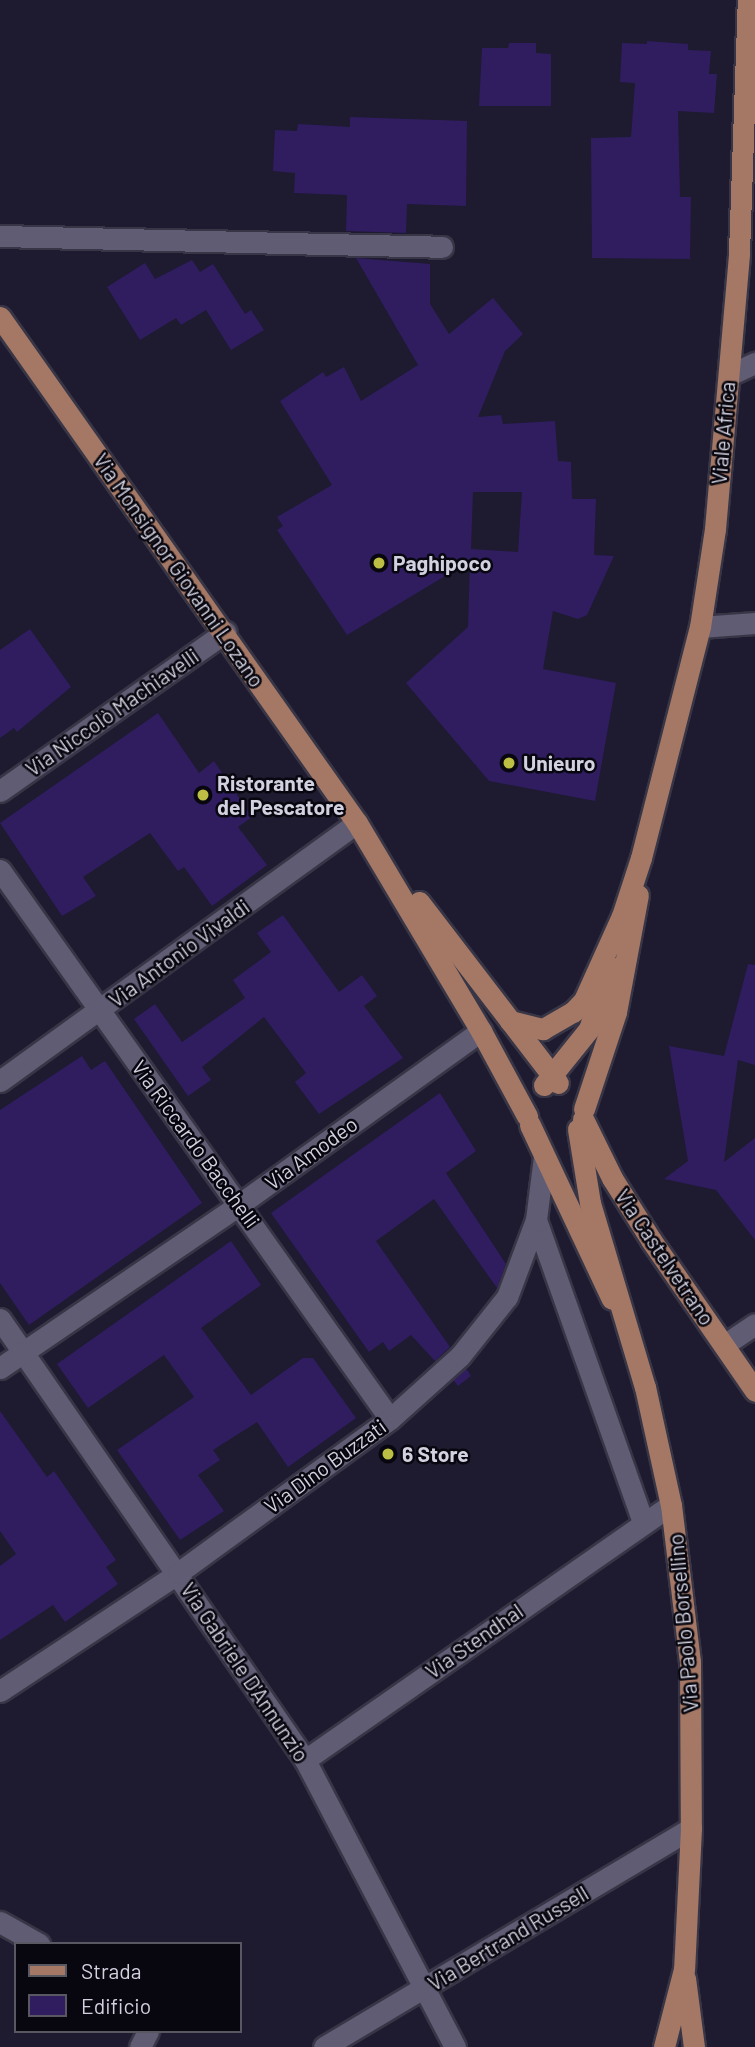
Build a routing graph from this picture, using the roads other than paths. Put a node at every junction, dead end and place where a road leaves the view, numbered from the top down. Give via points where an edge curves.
1 (748, 0) edge
2 (0, 236) edge
3 (442, 247) dead end
4 (0, 317) edge
5 (755, 363) edge
6 (729, 375) junction
7 (755, 623) edge
8 (700, 627) junction
9 (225, 632) junction
10 (0, 792) edge
11 (357, 823) junction
12 (641, 858) junction
13 (0, 870) edge
14 (622, 916) junction
15 (101, 1011) junction
16 (510, 1021) junction
17 (481, 1031) junction
18 (0, 1082) edge
19 (551, 1082) junction
20 (581, 1119) junction
21 (528, 1121) junction
22 (544, 1157) junction
23 (240, 1204) junction
24 (536, 1220) junction
25 (0, 1319) edge
26 (755, 1324) edge
27 (626, 1325) junction
28 (724, 1346) junction
29 (23, 1352) junction
30 (0, 1368) edge
31 (755, 1391) edge
32 (390, 1419) junction
33 (671, 1505) junction
34 (643, 1522) junction
35 (178, 1573) junction
36 (0, 1691) edge
37 (305, 1760) junction
38 (691, 1828) junction
39 (0, 1922) edge
40 (35, 1942) edge
41 (684, 1969) junction
42 (424, 1988) junction
43 (324, 2047) edge
44 (455, 2047) edge
45 (664, 2047) edge
46 (694, 2047) edge

1 - 6 main road, Viale Africa via 739,253
2 - 3 street
4 - 9 main road, Via Monsignor Giovanni Lozano
5 - 6 street
6 - 8 main road, Viale Africa
7 - 8 street
8 - 12 main road, Viale Africa
9 - 10 street, Via Niccolò Machiavelli
9 - 11 main road, Via Monsignor Giovanni Lozano
11 - 15 street, Via Antonio Vivaldi
11 - 16 main road
11 - 17 main road
12 - 14 main road
12 - 20 main road via 636,918 616,1012
13 - 15 street, Via Riccardo Bacchelli
14 - 16 main road via 584,1000 573,1012 543,1029
14 - 19 main road via 602,1000 589,1029
15 - 18 street, Via Antonio Vivaldi
15 - 23 street, Via Riccardo Bacchelli
16 - 19 main road
17 - 21 main road
17 - 23 street, Via Amodeo
19 - 20 main road via 578,1094
19 - 21 main road via 530,1098
20 - 21 main road via 567,1138 553,1140
20 - 27 main road via 590,1203
20 - 28 main road, Via Castelvetrano via 612,1178
21 - 22 main road
22 - 24 street, Via Dino Buzzati
22 - 27 main road via 590,1260
23 - 29 street, Via Amodeo
23 - 32 street, Via Riccardo Bacchelli
24 - 32 street, Via Dino Buzzati via 508,1297 460,1356
24 - 34 street
25 - 29 street, Via Gabriele D'Annunzio
26 - 28 street
27 - 33 main road, Via Paolo Borsellino
28 - 31 main road, Via Castelvetrano
29 - 30 street, Via Amodeo
29 - 35 street, Via Gabriele D'Annunzio
32 - 35 street, Via Dino Buzzati
33 - 34 street, Via Stendhal
33 - 38 main road, Via Paolo Borsellino via 690,1661
34 - 37 street, Via Stendhal
35 - 36 street, Via Dino Buzzati
35 - 37 street, Via Gabriele D'Annunzio
37 - 42 street, Via Gabriele D'Annunzio
38 - 41 main road, Via Paolo Borsellino
38 - 42 street, Via Bertrand Russell
39 - 40 street
41 - 45 main road, Via Paolo Borsellino
41 - 46 main road, Via Paolo Borsellino
42 - 43 street, Via Bertrand Russell
42 - 44 street, Via Gabriele D'Annunzio

